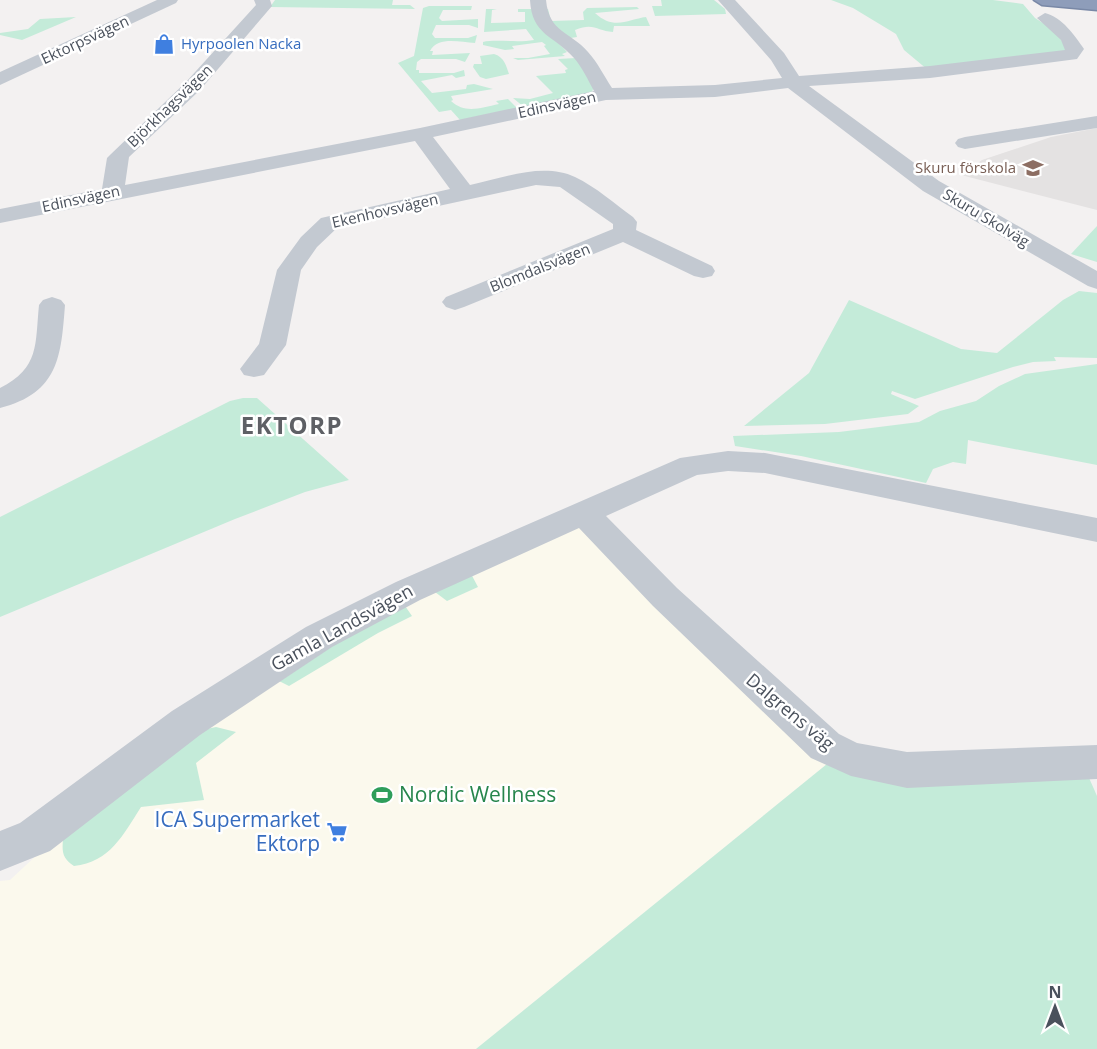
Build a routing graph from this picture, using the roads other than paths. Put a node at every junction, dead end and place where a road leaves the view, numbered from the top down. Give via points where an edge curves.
1 (170, 0) edge
2 (262, 0) edge
3 (538, 0) edge
4 (726, 0) edge
5 (1097, 5) edge
6 (1044, 9) edge
7 (0, 79) edge
8 (792, 82) junction
9 (606, 94) junction
10 (1097, 122) edge
11 (420, 134) junction
12 (965, 143) dead end
13 (113, 193) junction
14 (464, 193) junction
15 (0, 216) edge
16 (624, 233) junction
17 (703, 271) dead end
18 (1097, 282) edge
19 (455, 302) dead end
20 (52, 305) dead end
21 (254, 369) dead end
22 (0, 399) edge
23 (583, 512) junction
24 (1097, 530) edge
25 (1097, 762) edge
26 (11, 847) edge

1 - 7 street, Ektorpsvägen
2 - 13 street, Björkhagsvägen via 264,6 219,58 122,153
3 - 9 street via 538,15 543,24 582,55
4 - 8 street via 778,57
5 - 6 highway via 1074,3
6 - 8 street, Edinsvägen via 1075,49 1071,55 930,72
8 - 9 street, Edinsvägen via 715,91
8 - 18 street, Skuru Skolväg via 931,186
9 - 11 street, Edinsvägen
10 - 12 street
11 - 13 street, Edinsvägen
11 - 14 street, Ekenhovsvägen
13 - 15 street, Edinsvägen
14 - 16 street via 536,178 562,180 625,222
14 - 21 street, Ekenhovsvägen via 324,226 289,270 272,345
16 - 17 street
16 - 19 street, Blomdalsvägen
20 - 22 street via 45,365 27,385
23 - 24 street, Gamla Landsvägen via 691,465 728,461 765,463
23 - 25 street, Dalgrens väg via 665,597 825,746 851,759 908,770
23 - 26 street, Gamla Landsvägen via 408,591 319,637 186,723 35,837

